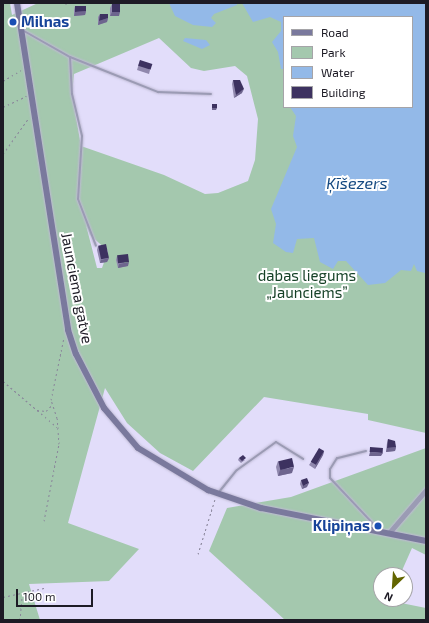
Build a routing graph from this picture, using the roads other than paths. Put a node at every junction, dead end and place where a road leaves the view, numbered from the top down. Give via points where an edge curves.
1 (17, 3) edge
2 (21, 29) junction
3 (70, 57) junction
4 (211, 94) dead end
5 (96, 246) dead end
6 (366, 451) dead end
7 (303, 459) dead end
8 (426, 490) edge
9 (217, 493) junction
10 (380, 531) junction
11 (389, 533) junction
12 (426, 541) edge

1 - 2 main road, Jaunciema gatve
2 - 3 lane
2 - 9 main road, Jaunciema gatve via 68,330 76,354 104,408 138,448
3 - 4 lane via 158,92
3 - 5 lane via 72,94 82,136 78,199
6 - 10 lane via 337,458 330,469 330,478
7 - 9 lane via 276,442 237,470
8 - 11 street
9 - 10 main road, Jaunciema gatve via 261,508
10 - 11 main road, Jaunciema gatve
11 - 12 main road, Jaunciema gatve

